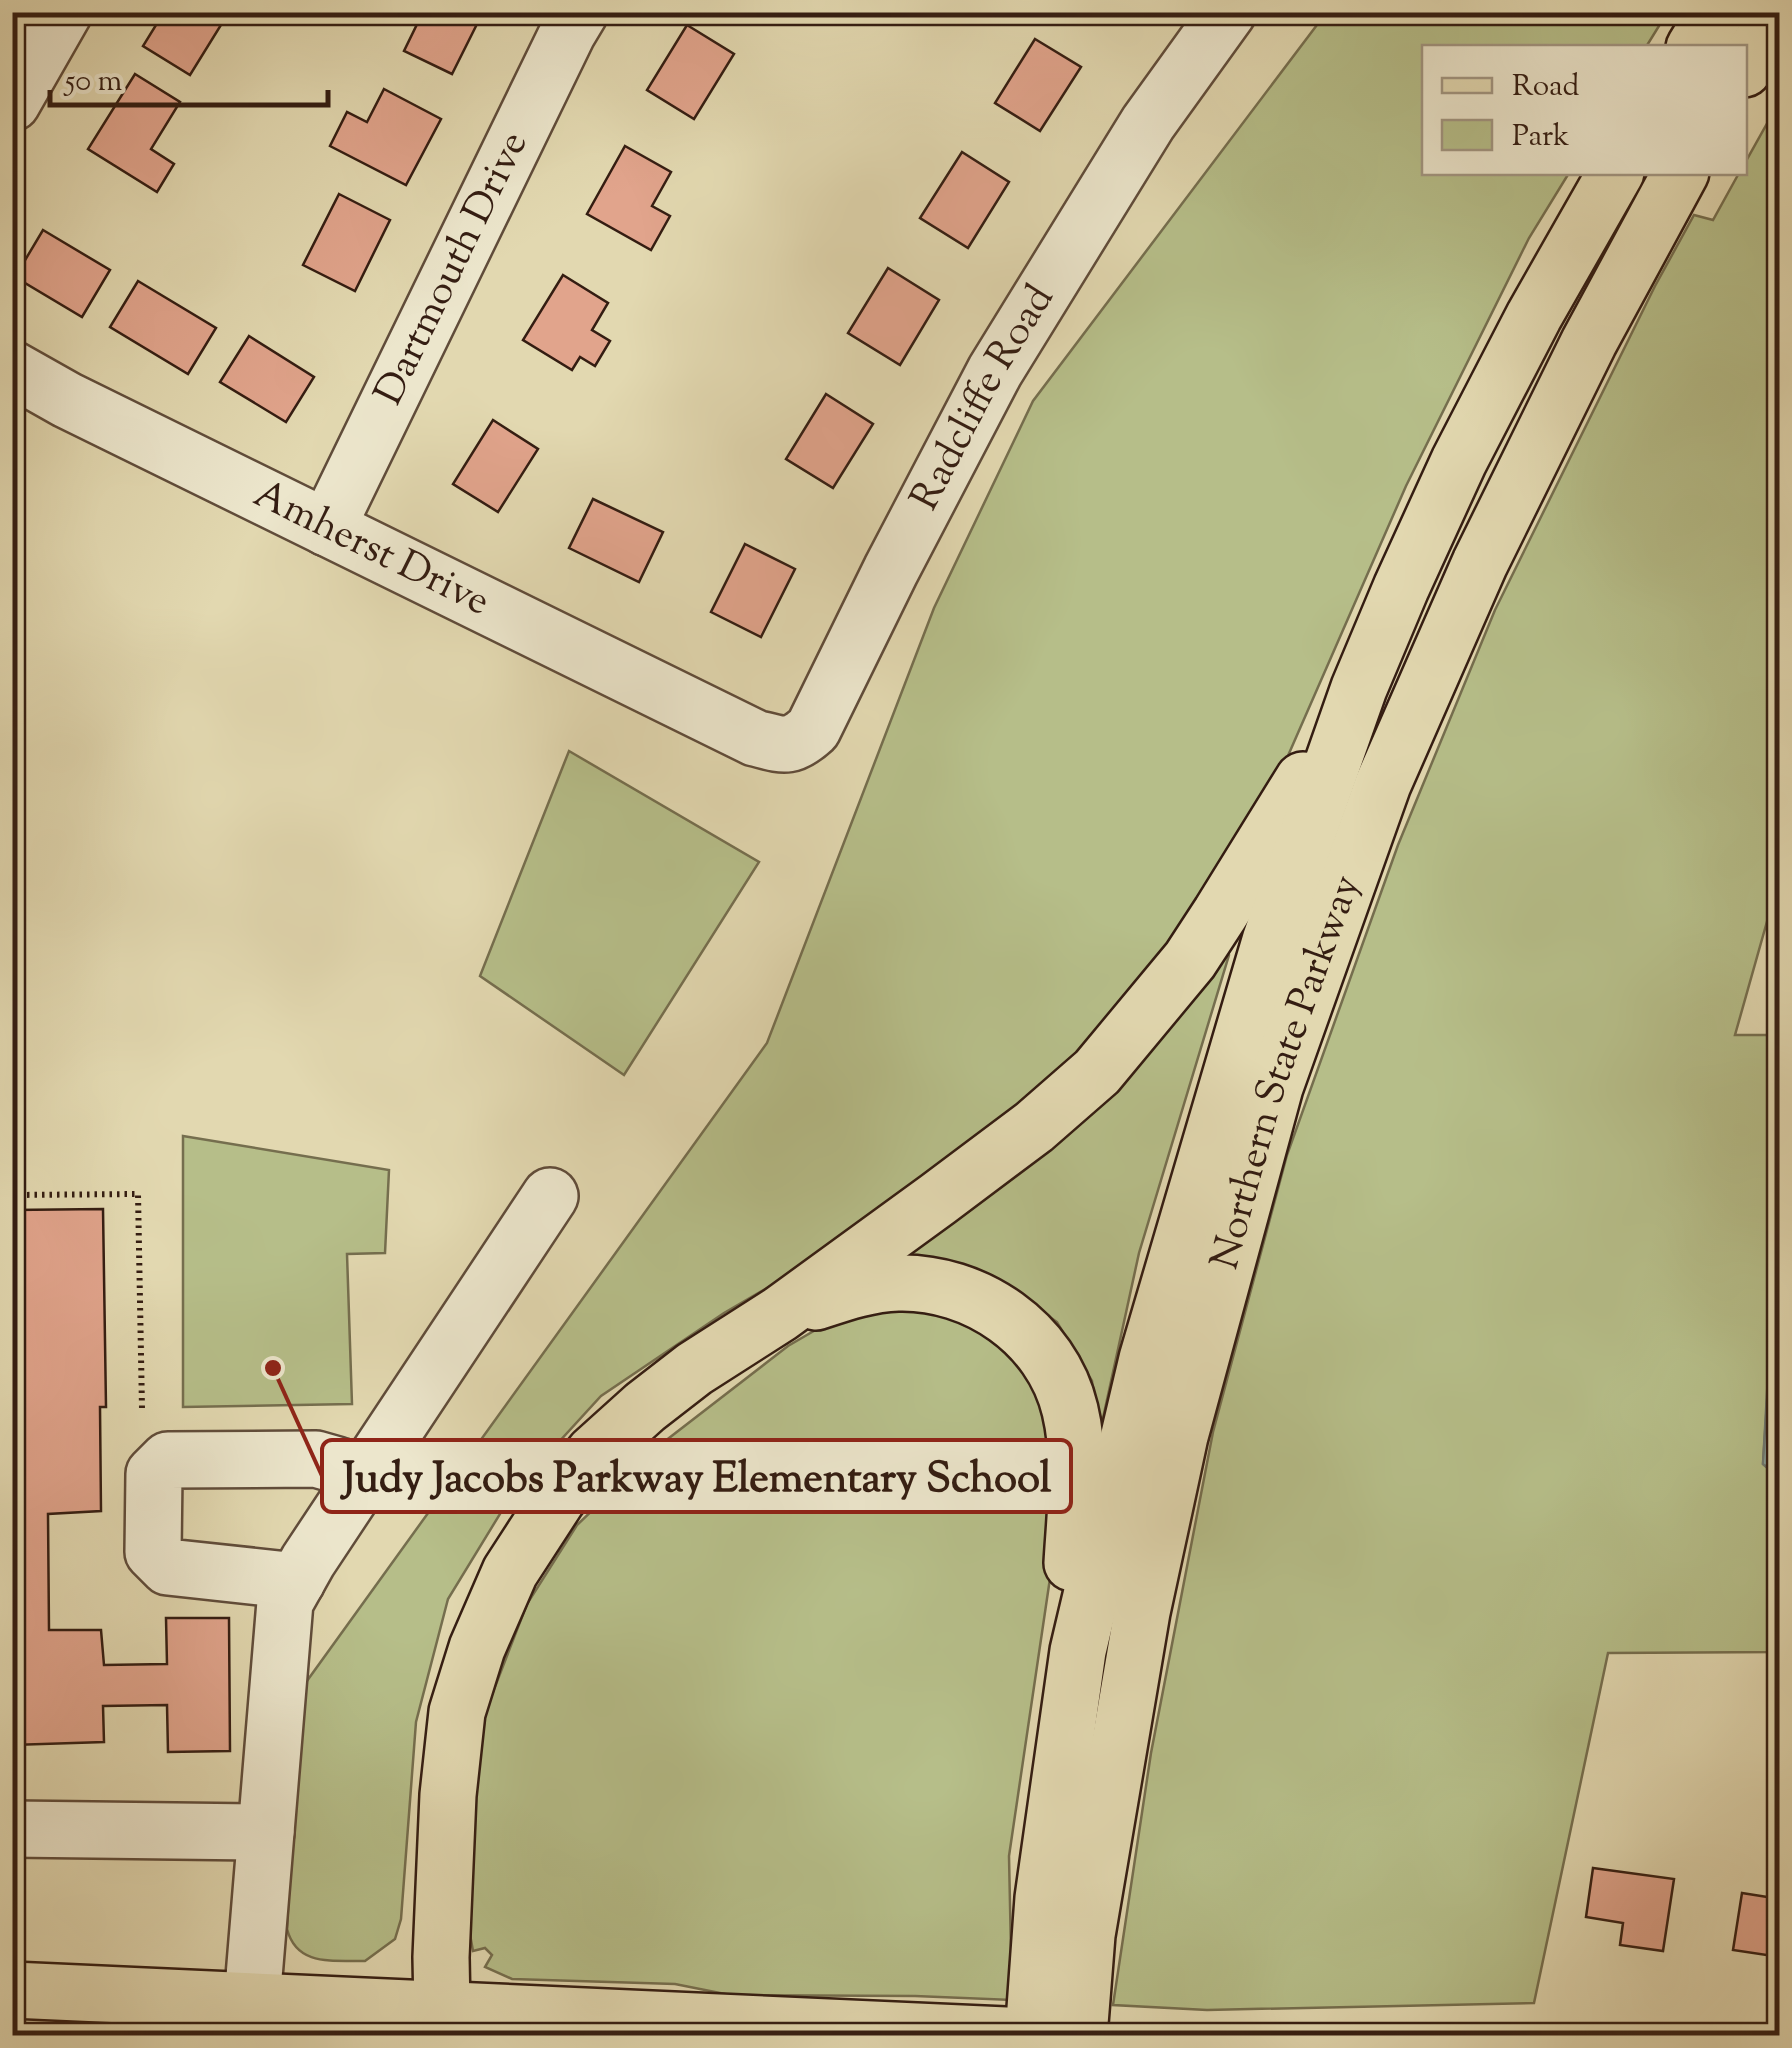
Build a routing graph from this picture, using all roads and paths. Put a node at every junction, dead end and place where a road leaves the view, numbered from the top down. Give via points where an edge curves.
1 (64, 12) edge
2 (580, 12) edge
3 (1228, 12) edge
4 (1716, 12) edge
5 (1780, 12) edge
6 (1696, 45) edge
7 (1747, 64) edge
8 (12, 103) edge
9 (1614, 175) edge
10 (1679, 175) edge
11 (12, 369) edge
12 (327, 528) junction
13 (1359, 688) junction
14 (734, 728) joint
15 (12, 1194) edge
16 (550, 1196) dead end
17 (780, 1314) junction
18 (142, 1409) dead end
19 (364, 1477) junction
20 (297, 1581) junction
21 (1078, 1651) junction
22 (12, 1829) edge
23 (266, 1832) junction
24 (12, 1990) edge
25 (252, 2000) junction
26 (442, 2022) edge
27 (1031, 2036) edge
28 (1079, 2036) edge

1 - 8 street
2 - 12 street, Dartmouth Drive
3 - 14 street, Radcliffe Road via 1148,123 995,371 813,729 798,742 781,744
4 - 6 main road
5 - 7 main road
9 - 13 main road, Northern State Parkway via 1459,462
10 - 28 main road, Northern State Parkway via 1480,562 1382,784 1276,1087 1180,1436 1150,1577 1087,1935
11 - 12 street, Amherst Drive
12 - 14 street, Amherst Drive
13 - 17 main road via 1200,945 1096,1072 1020,1137
13 - 21 main road, Northern State Parkway via 1270,941 1147,1359
15 - 18 path via 138,1194
16 - 19 street
17 - 21 main road via 858,1288 899,1283 974,1298 1034,1340 1070,1407 1077,1475 1070,1588
17 - 26 main road via 645,1406 594,1453 510,1572 457,1712 440,1958
19 - 20 street
19 - 20 street via 316,1459 168,1460 154,1474 152,1552 168,1567
20 - 23 street via 285,1602
21 - 27 main road, Northern State Parkway
22 - 23 street
23 - 25 street
24 - 25 main road
25 - 26 main road
26 - 27 main road

